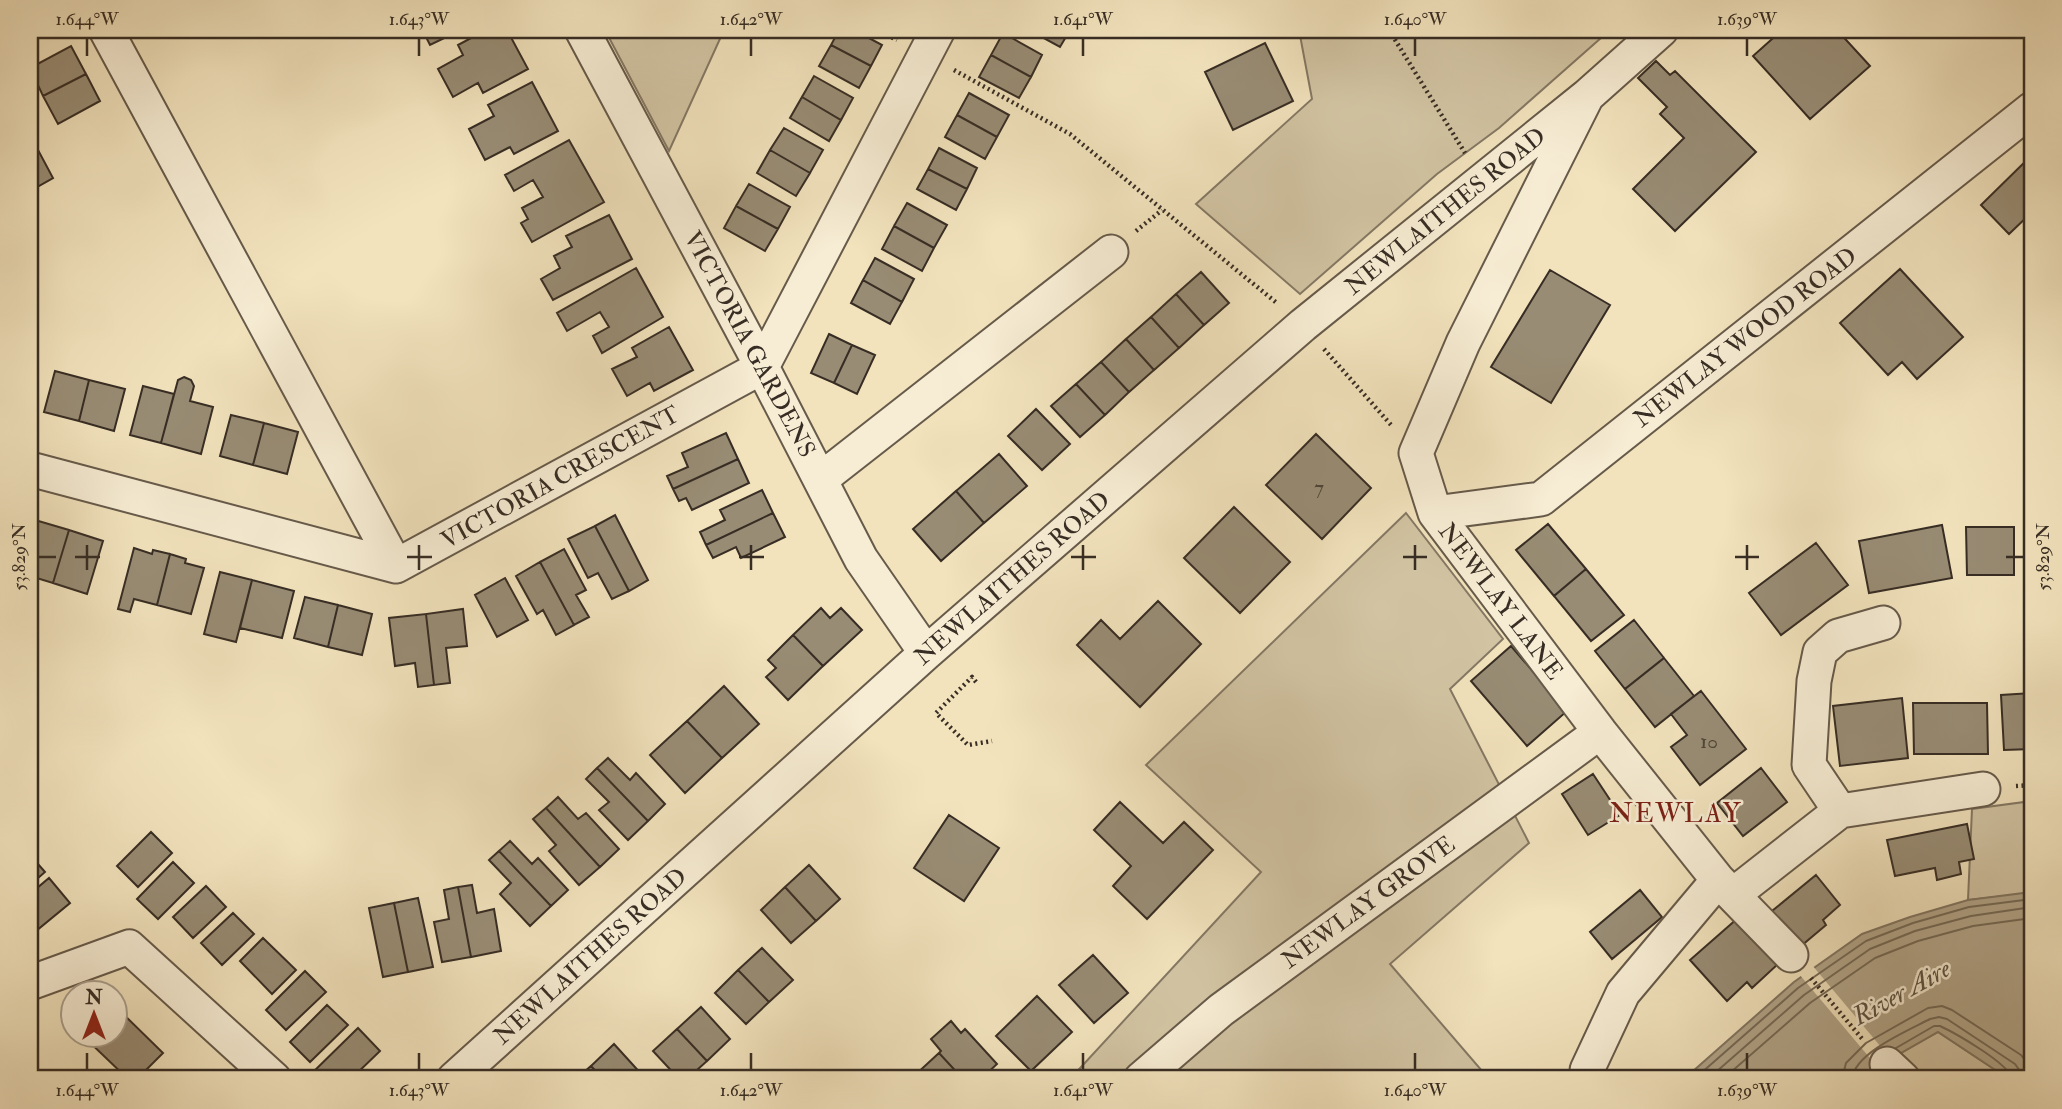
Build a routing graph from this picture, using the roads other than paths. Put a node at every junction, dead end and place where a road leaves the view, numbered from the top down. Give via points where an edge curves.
1 (106, 30) edge
2 (582, 30) edge
3 (1661, 30) edge
4 (931, 42) edge
5 (1587, 96) junction
6 (2032, 108) edge
7 (1111, 252) dead end
8 (762, 367) junction
9 (30, 468) edge
10 (821, 479) junction
11 (1435, 513) junction
12 (396, 566) junction
13 (1883, 622) dead end
14 (926, 653) junction
15 (1600, 732) junction
16 (1983, 789) dead end
17 (1840, 811) junction
18 (1726, 887) junction
19 (1791, 955) road end
20 (30, 983) edge
21 (274, 1079) edge
22 (454, 1079) edge
23 (1141, 1079) edge
24 (1587, 1079) edge

1 - 12 street
2 - 8 street, VICTORIA GARDENS
3 - 5 street
4 - 8 street
5 - 11 street, NEWLAY LANE via 1463,343 1416,453
5 - 14 street, NEWLAITHES ROAD via 1303,325
6 - 11 street, NEWLAY WOOD ROAD via 1541,499
7 - 10 street
8 - 10 street, VICTORIA GARDENS
8 - 12 street, VICTORIA CRESCENT
9 - 12 street
10 - 14 street, VICTORIA GARDENS via 861,559
11 - 15 street, NEWLAY LANE
13 - 17 street via 1838,636 1819,652 1809,765
14 - 22 street, NEWLAITHES ROAD
15 - 18 street, NEWLAY LANE
15 - 23 street, NEWLAY GROVE via 1221,1010
16 - 17 street
17 - 18 street
18 - 19 street, NEWLAY LANE
18 - 24 street via 1623,993
20 - 21 street via 129,947

